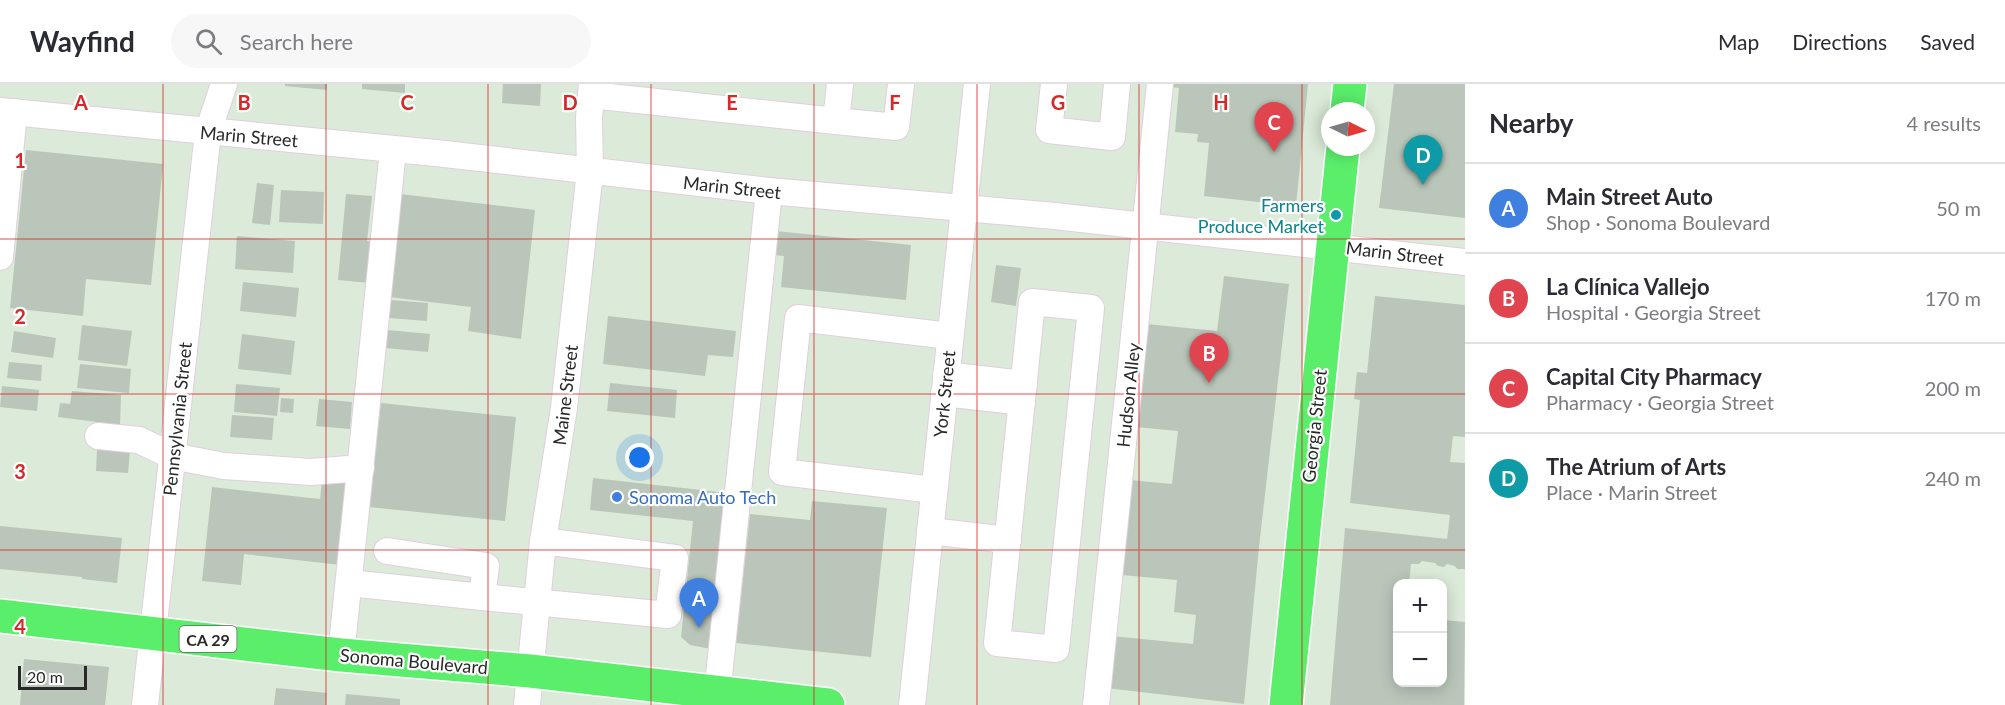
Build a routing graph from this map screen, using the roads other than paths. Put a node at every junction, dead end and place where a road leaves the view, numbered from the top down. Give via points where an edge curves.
1 (224, 84) edge
2 (840, 84) edge
3 (900, 84) edge
4 (977, 84) edge
5 (1054, 84) edge
6 (1117, 84) edge
7 (1160, 84) edge
8 (1350, 84) edge
9 (591, 89) edge
10 (1348, 102) edge
11 (7, 112) edge
12 (837, 121) junction
13 (208, 132) junction
14 (393, 150) junction
15 (1342, 156) edge
16 (590, 171) junction
17 (770, 191) junction
18 (963, 208) junction
19 (1146, 225) junction
20 (1333, 246) junction
21 (0, 257) edge
22 (1465, 261) edge
23 (950, 336) junction
24 (945, 384) junction
25 (1023, 393) junction
26 (98, 436) dead end
27 (172, 456) junction
28 (361, 468) junction
29 (934, 490) junction
30 (929, 540) junction
31 (543, 542) junction
32 (1007, 548) junction
33 (387, 551) dead end
34 (349, 583) junction
35 (482, 597) junction
36 (537, 602) junction
37 (0, 616) edge
38 (153, 632) junction
39 (341, 655) junction
40 (530, 671) junction
41 (716, 699) edge
42 (145, 705) edge
43 (527, 705) edge
44 (828, 705) edge
45 (912, 705) edge
46 (1096, 705) edge
47 (1286, 705) edge

1 - 13 street, Pennsylvania Street
2 - 12 street
3 - 12 street via 896,127
4 - 18 street, York Street
5 - 6 street via 1049,130 1112,136
7 - 19 street, Hudson Alley
8 - 10 main road
9 - 12 street
9 - 16 street, Maine Street
11 - 13 street, Marin Street
11 - 21 street
13 - 14 street, Marin Street
13 - 27 street, Pennsylvania Street
14 - 16 street, Marin Street
14 - 28 street
15 - 20 main road, Georgia Street
16 - 17 street, Marin Street
16 - 31 street, Maine Street via 564,408
17 - 18 street, Marin Street
17 - 41 street
18 - 19 street, Marin Street
18 - 23 street, York Street
19 - 20 street, Marin Street
19 - 46 street, Hudson Alley
20 - 22 street, Marin Street
20 - 47 main road, Georgia Street
23 - 24 street, York Street
23 - 29 street via 798,318 782,472
24 - 25 street
24 - 29 street, York Street
25 - 32 street
25 - 32 street via 1032,302 1091,308 1056,649 997,643
26 - 27 street via 139,440
27 - 28 street via 224,466 300,471
27 - 38 street, Pennsylvania Street
28 - 34 street
29 - 30 street, York Street
30 - 32 street
30 - 45 street, York Street
31 - 36 street, Maine Street
31 - 36 street via 675,558 668,615
33 - 35 street via 486,566
34 - 35 street
34 - 39 street
35 - 36 street
36 - 40 street, Maine Street
37 - 38 main road, Sonoma Boulevard / CA 29
38 - 39 main road, Sonoma Boulevard / CA 29
38 - 42 street, Pennsylvania Street
39 - 40 main road, Sonoma Boulevard / CA 29
40 - 41 main road, Sonoma Boulevard / CA 29
40 - 43 street, Maine Street
41 - 44 main road, Sonoma Boulevard / CA 29

